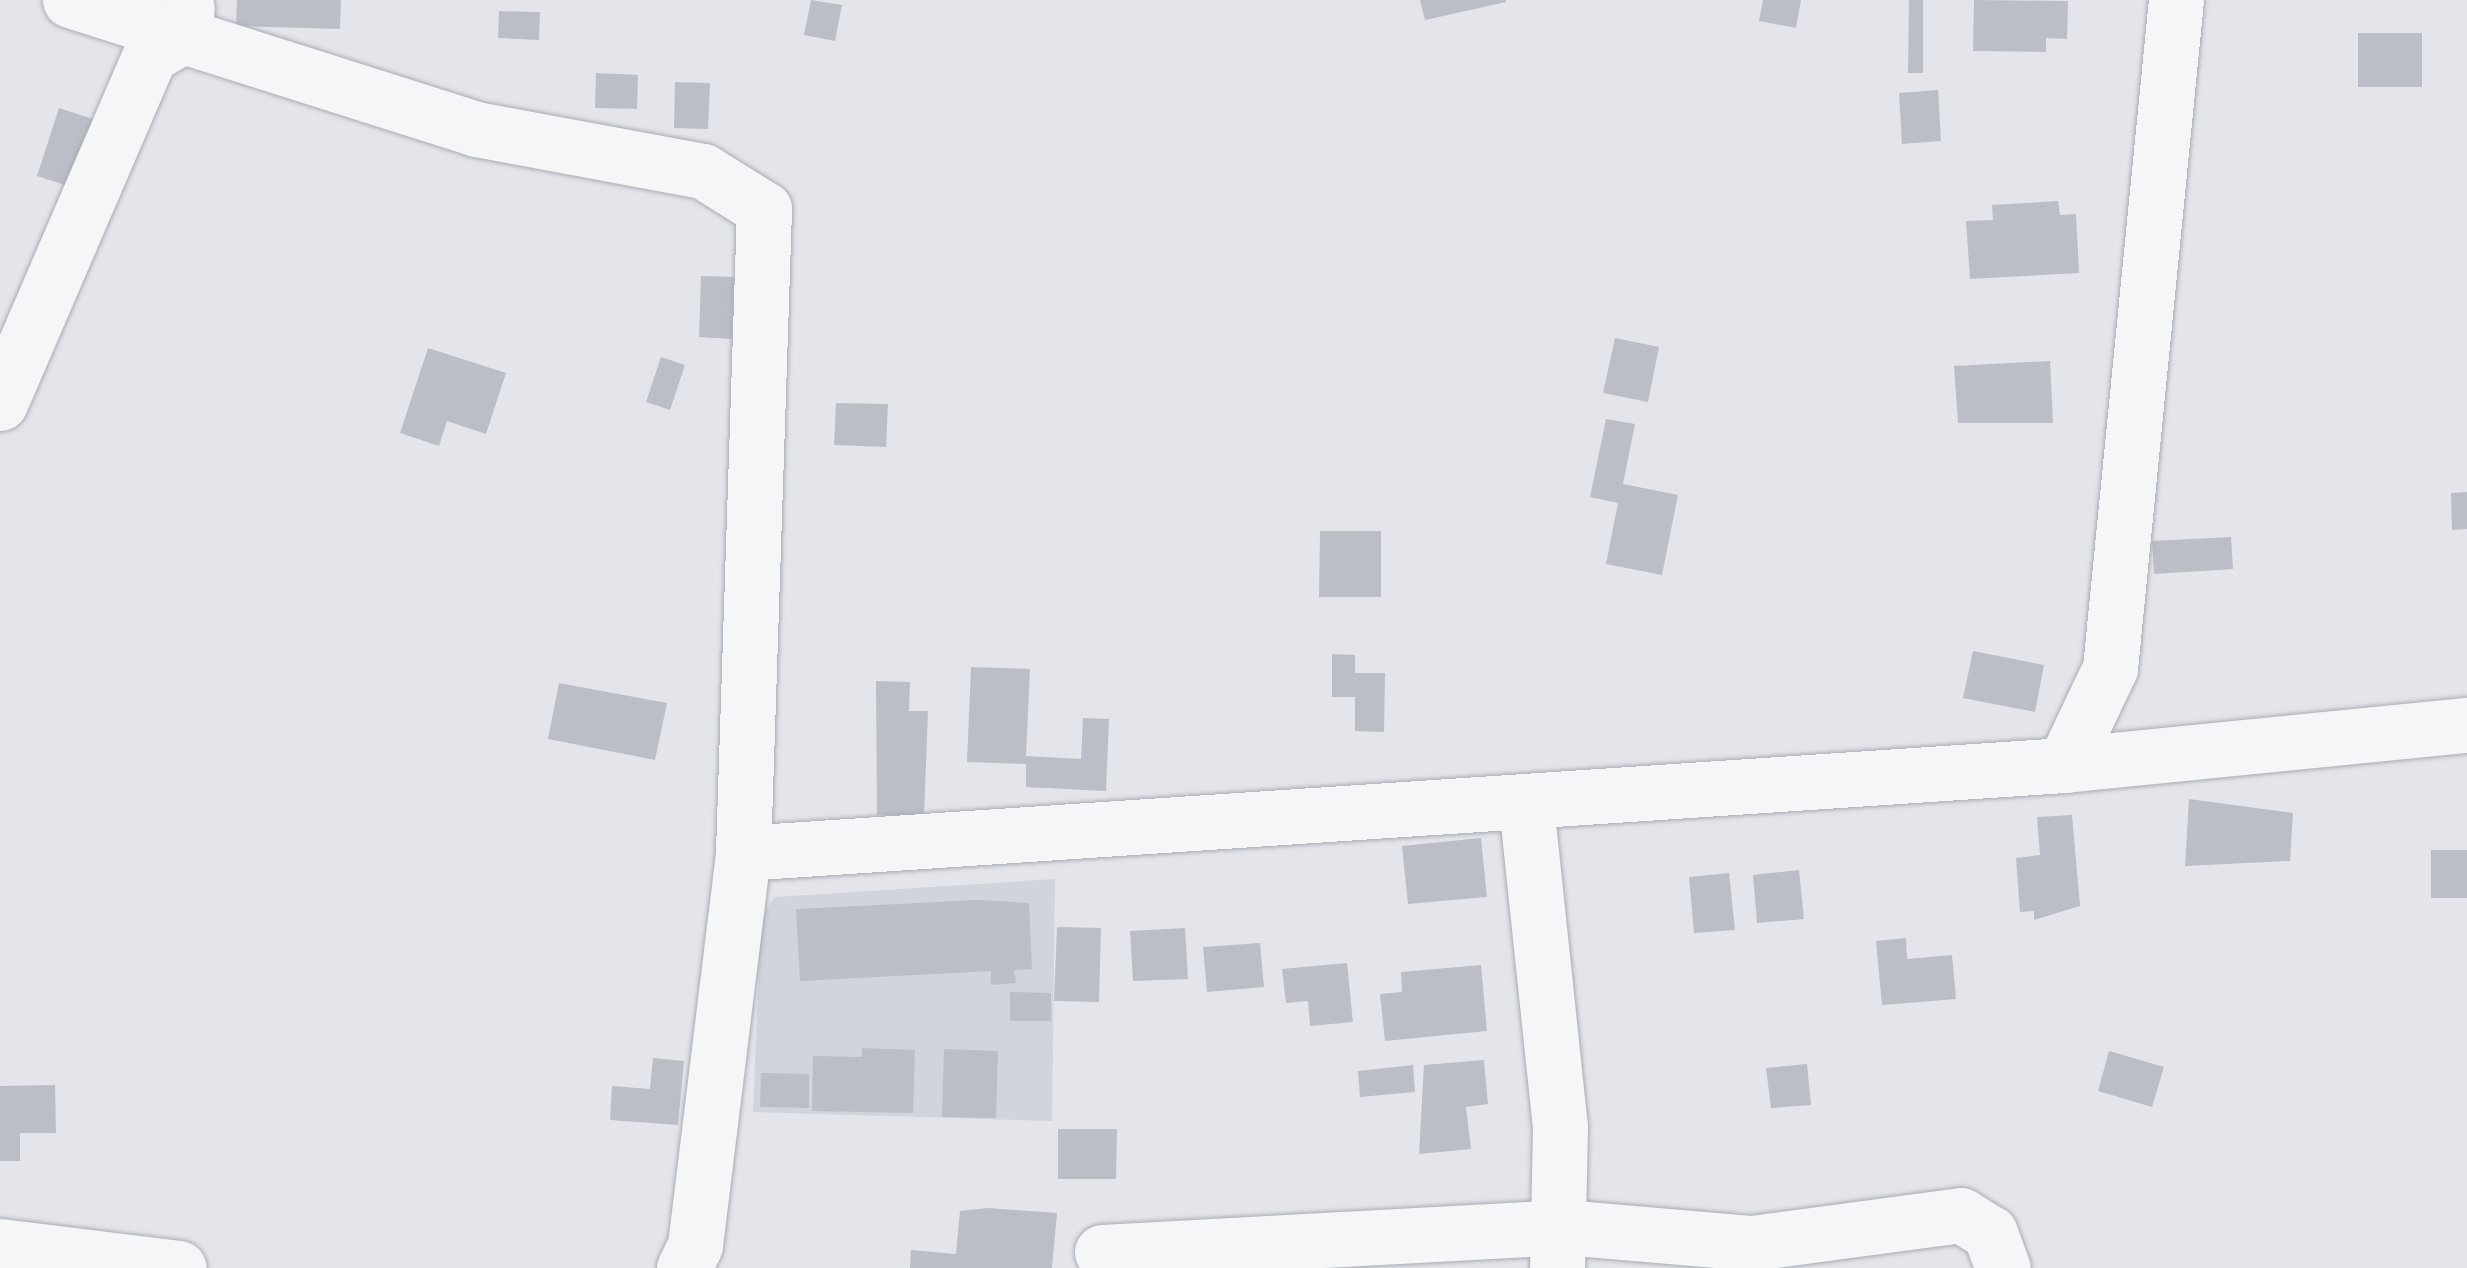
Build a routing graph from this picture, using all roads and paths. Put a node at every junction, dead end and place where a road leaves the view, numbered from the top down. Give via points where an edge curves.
1 (70, 0) edge
2 (2176, 0) edge
3 (186, 17) edge
4 (0, 403) edge
5 (2467, 725) edge
6 (2064, 765) junction
7 (1526, 804) junction
8 (743, 853) junction
9 (0, 1246) edge
10 (1560, 1248) edge
11 (1102, 1252) dead end
12 (179, 1268) edge
13 (684, 1268) edge
14 (2002, 1268) edge

1 - 3 street
2 - 6 street via 2110,668
3 - 4 street via 150,55
3 - 8 street via 476,129 703,171 764,209
5 - 6 street
6 - 7 street
7 - 8 street
7 - 10 street
8 - 13 street via 695,1245
9 - 12 street
10 - 11 street
10 - 14 street via 1752,1243 1960,1214 1990,1233

